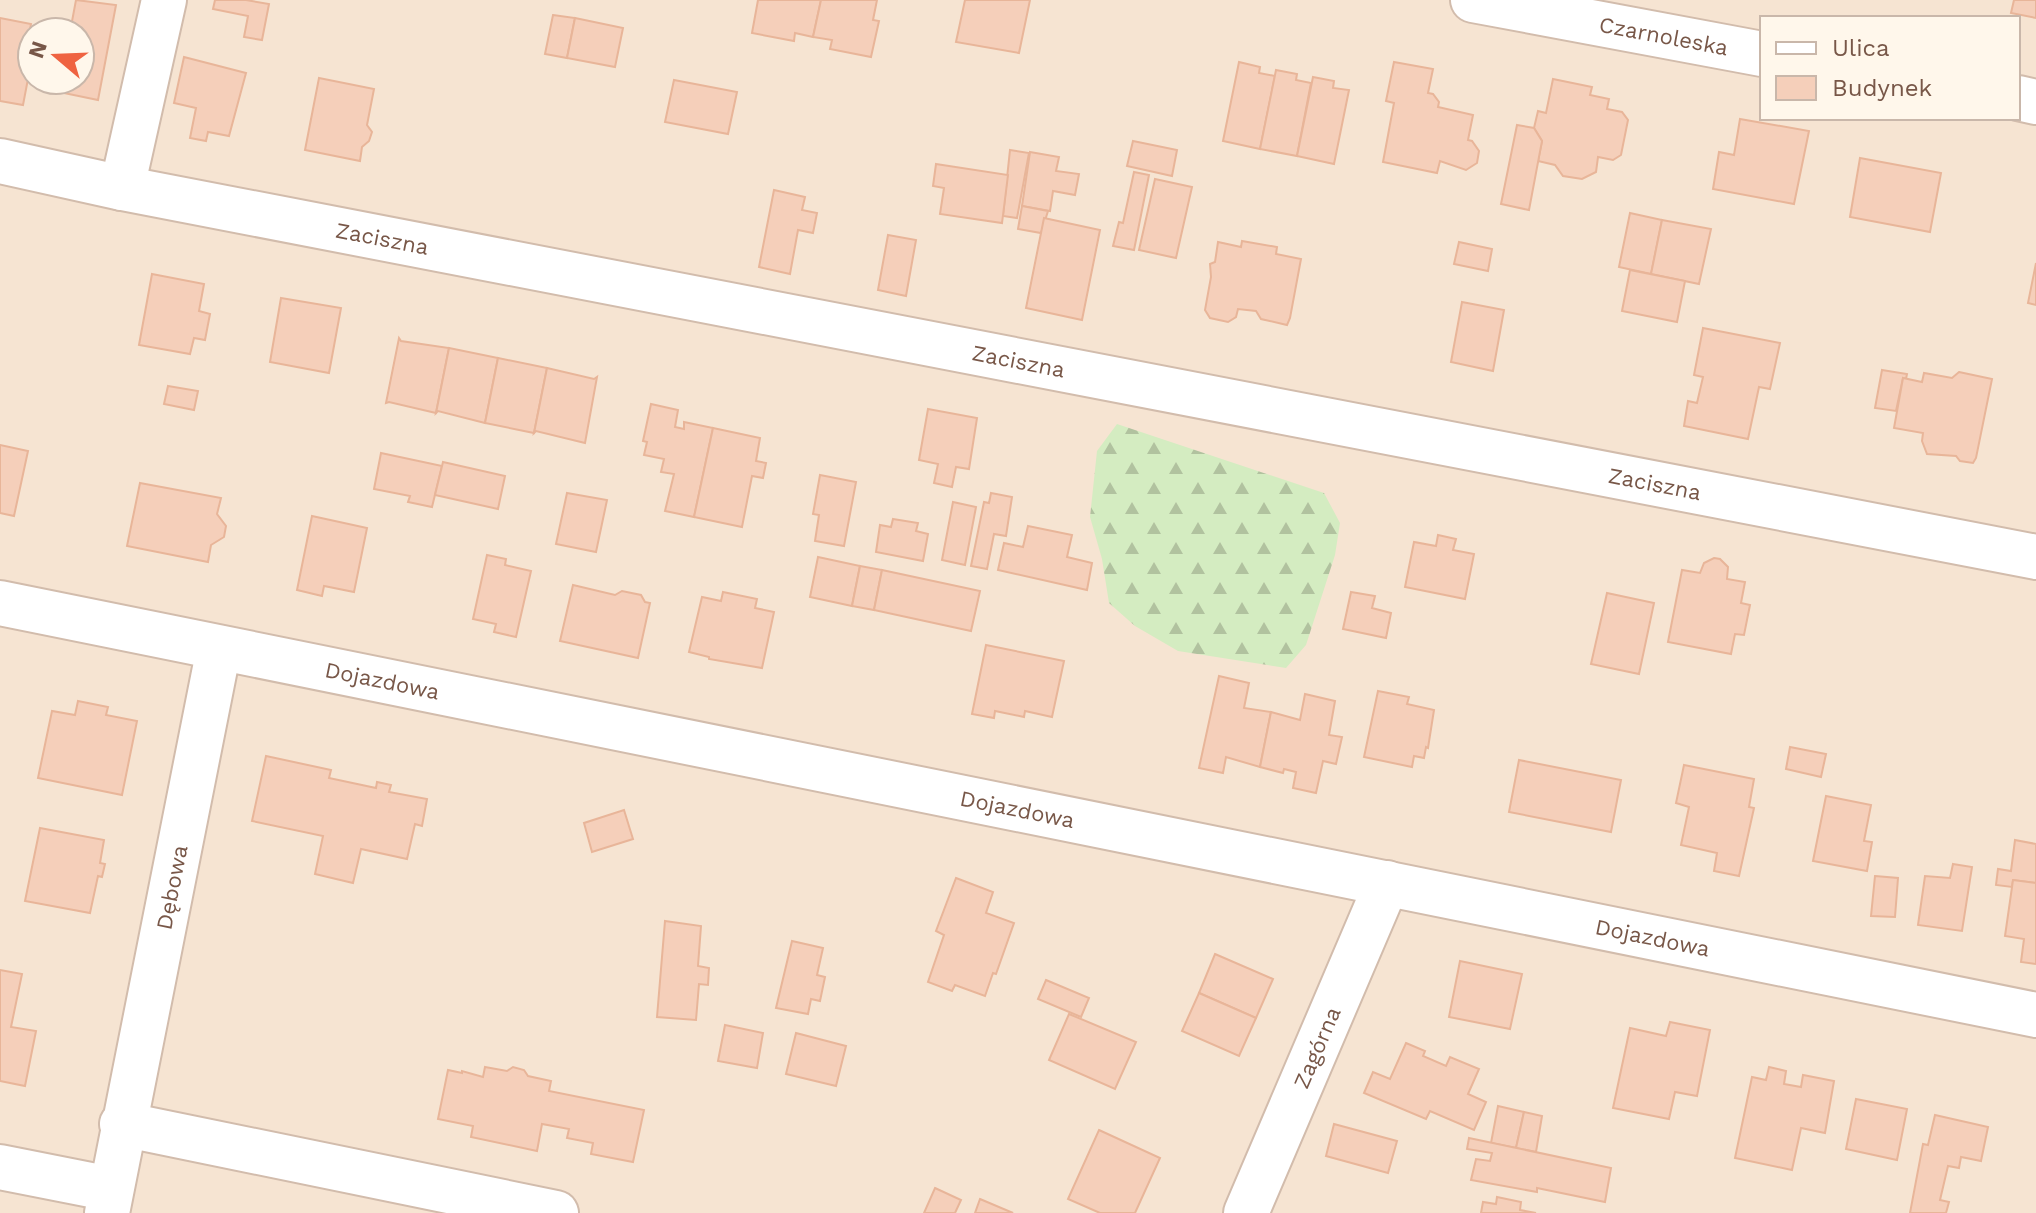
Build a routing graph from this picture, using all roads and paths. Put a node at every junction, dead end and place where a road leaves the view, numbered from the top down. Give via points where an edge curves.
1 (164, 0) edge
2 (1473, 0) edge
3 (1760, 54) edge
4 (0, 161) edge
5 (122, 188) junction
6 (2036, 557) edge
7 (0, 603) edge
8 (219, 648) junction
9 (1387, 883) junction
10 (2036, 1015) edge
11 (122, 1124) junction
12 (0, 1167) edge
13 (109, 1201) edge
14 (556, 1213) edge
15 (1246, 1213) edge

1 - 5 street
2 - 3 street, Czarnoleska
4 - 5 street, Zaciszna
5 - 6 street, Zaciszna
7 - 8 street, Dojazdowa
8 - 9 street, Dojazdowa
8 - 11 street, Dębowa
9 - 10 street, Dojazdowa
9 - 15 street, Zagórna
11 - 13 street, Dębowa
11 - 14 street
12 - 13 street

